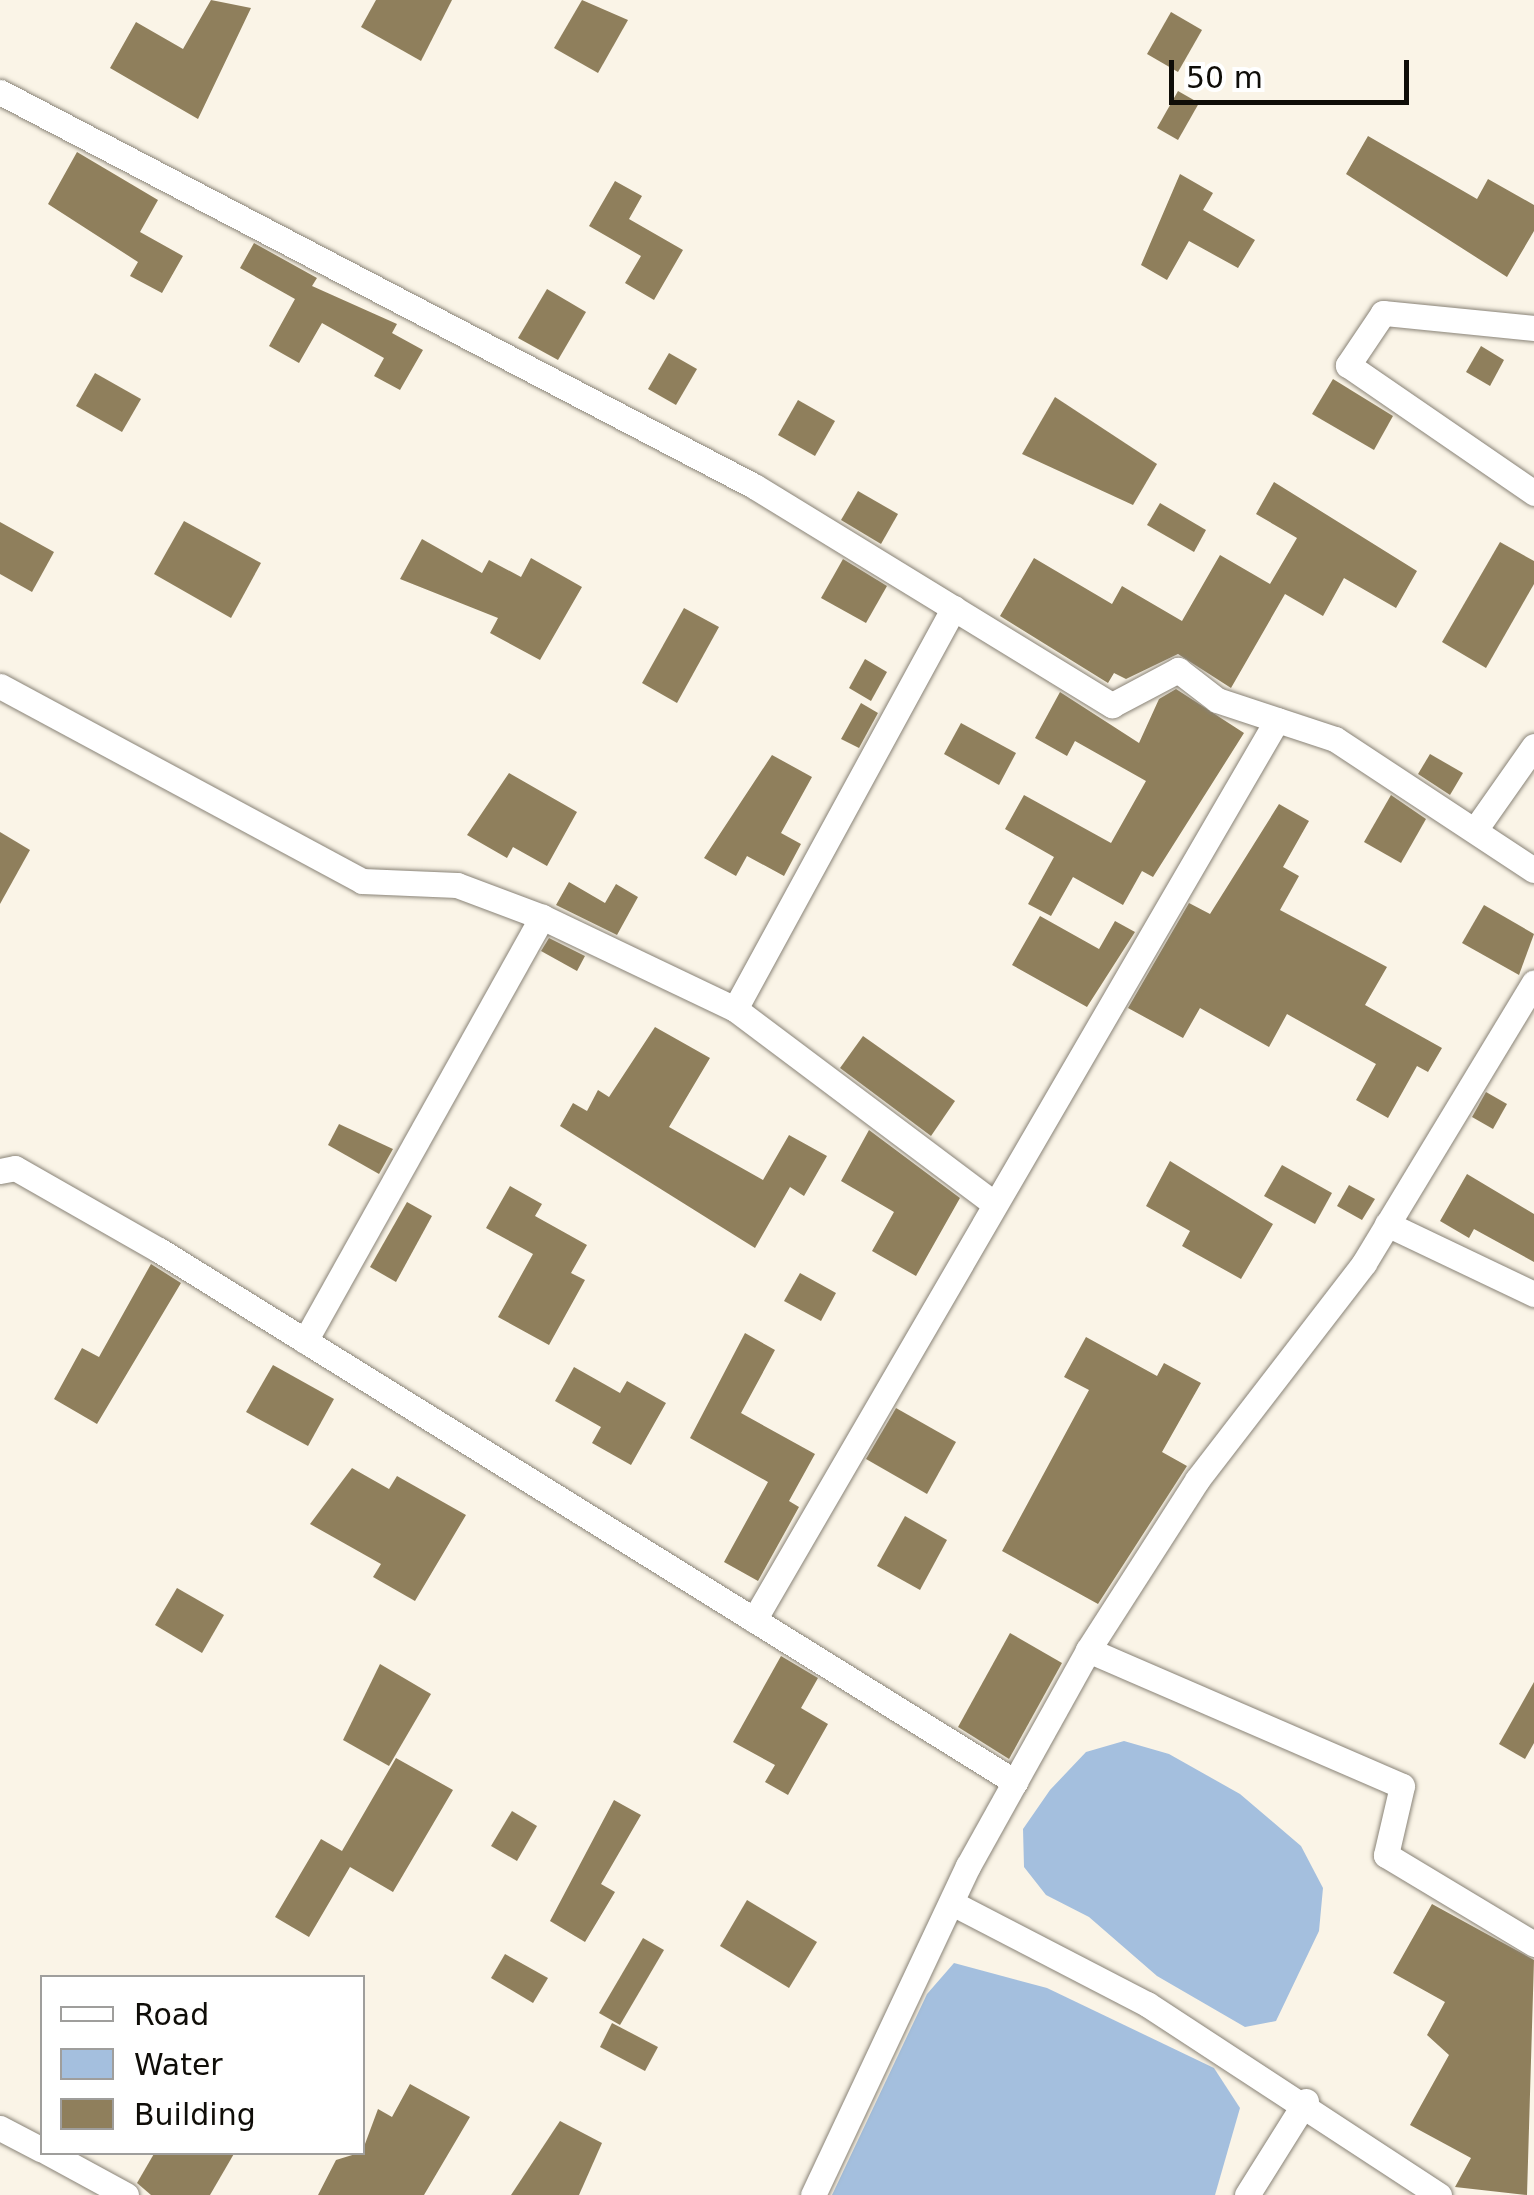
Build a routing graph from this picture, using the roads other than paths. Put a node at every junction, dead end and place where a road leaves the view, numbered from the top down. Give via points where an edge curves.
1 (0, 92) edge
2 (1534, 328) edge
3 (1534, 493) edge
4 (954, 608) junction
5 (0, 686) edge
6 (1277, 720) junction
7 (1534, 746) edge
8 (1477, 827) junction
9 (1534, 870) edge
10 (542, 917) junction
11 (1534, 982) edge
12 (735, 1009) junction
13 (0, 1171) edge
14 (993, 1203) junction
15 (1387, 1224) junction
16 (1534, 1294) edge
17 (305, 1340) junction
18 (754, 1620) junction
19 (1088, 1650) junction
20 (1015, 1782) junction
21 (952, 1902) junction
22 (1534, 1944) edge
23 (1306, 2101) junction
24 (0, 2128) edge
25 (40, 2149) edge
26 (51, 2155) edge
27 (126, 2195) edge
28 (813, 2195) edge
29 (1247, 2195) edge
30 (1440, 2195) edge

1 - 4 street via 754,486
2 - 3 street via 1382,313 1348,365
4 - 6 street via 1112,705 1178,670 1217,700
4 - 12 street
5 - 10 street via 362,881 457,885
6 - 8 street via 1336,740
6 - 14 street
7 - 8 street
8 - 9 street
10 - 12 street
10 - 17 street
11 - 15 street
12 - 14 street
13 - 17 street via 15,1168
14 - 18 street
15 - 16 street
15 - 19 street via 1197,1480
17 - 18 street
18 - 20 street
19 - 20 street
19 - 22 street via 1402,1786 1386,1855
20 - 21 street
21 - 23 street
21 - 28 street
23 - 29 street
23 - 30 street
24 - 25 street
26 - 27 street

